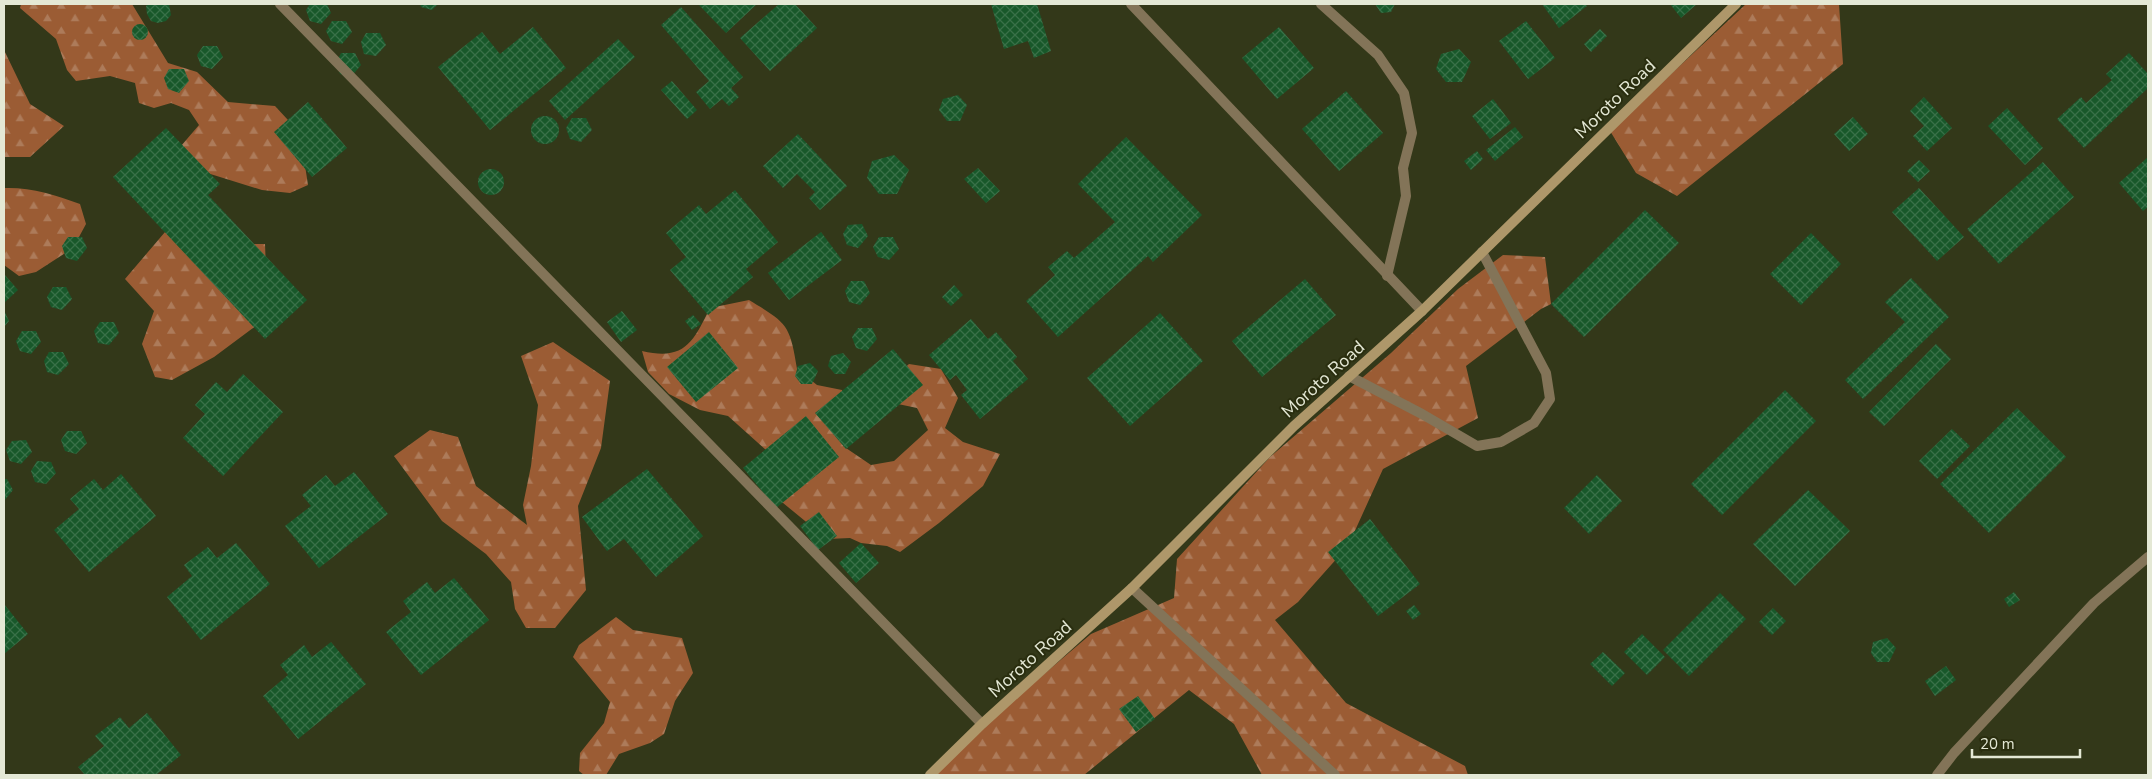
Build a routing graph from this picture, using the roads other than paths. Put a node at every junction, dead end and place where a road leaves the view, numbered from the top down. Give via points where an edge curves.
1 (280, 4) edge
2 (1131, 4) edge
3 (1321, 4) edge
4 (1736, 4) edge
5 (1482, 252) junction
6 (1387, 276) junction
7 (1422, 311) junction
8 (1349, 376) junction
9 (2148, 557) edge
10 (1132, 588) junction
11 (982, 724) junction
12 (930, 775) edge
13 (1335, 775) edge
14 (1936, 775) edge

1 - 11 street
2 - 6 street
3 - 6 street via 1378,55 1404,93 1412,133 1403,168 1406,196
4 - 5 main road, Moroto Road
5 - 7 main road, Moroto Road
5 - 8 street via 1546,373 1550,399 1534,423 1501,442 1476,446
6 - 7 street
7 - 8 main road, Moroto Road
8 - 10 main road, Moroto Road via 1294,426
9 - 14 street via 2094,603
10 - 11 main road, Moroto Road
10 - 13 street
11 - 12 main road, Moroto Road

